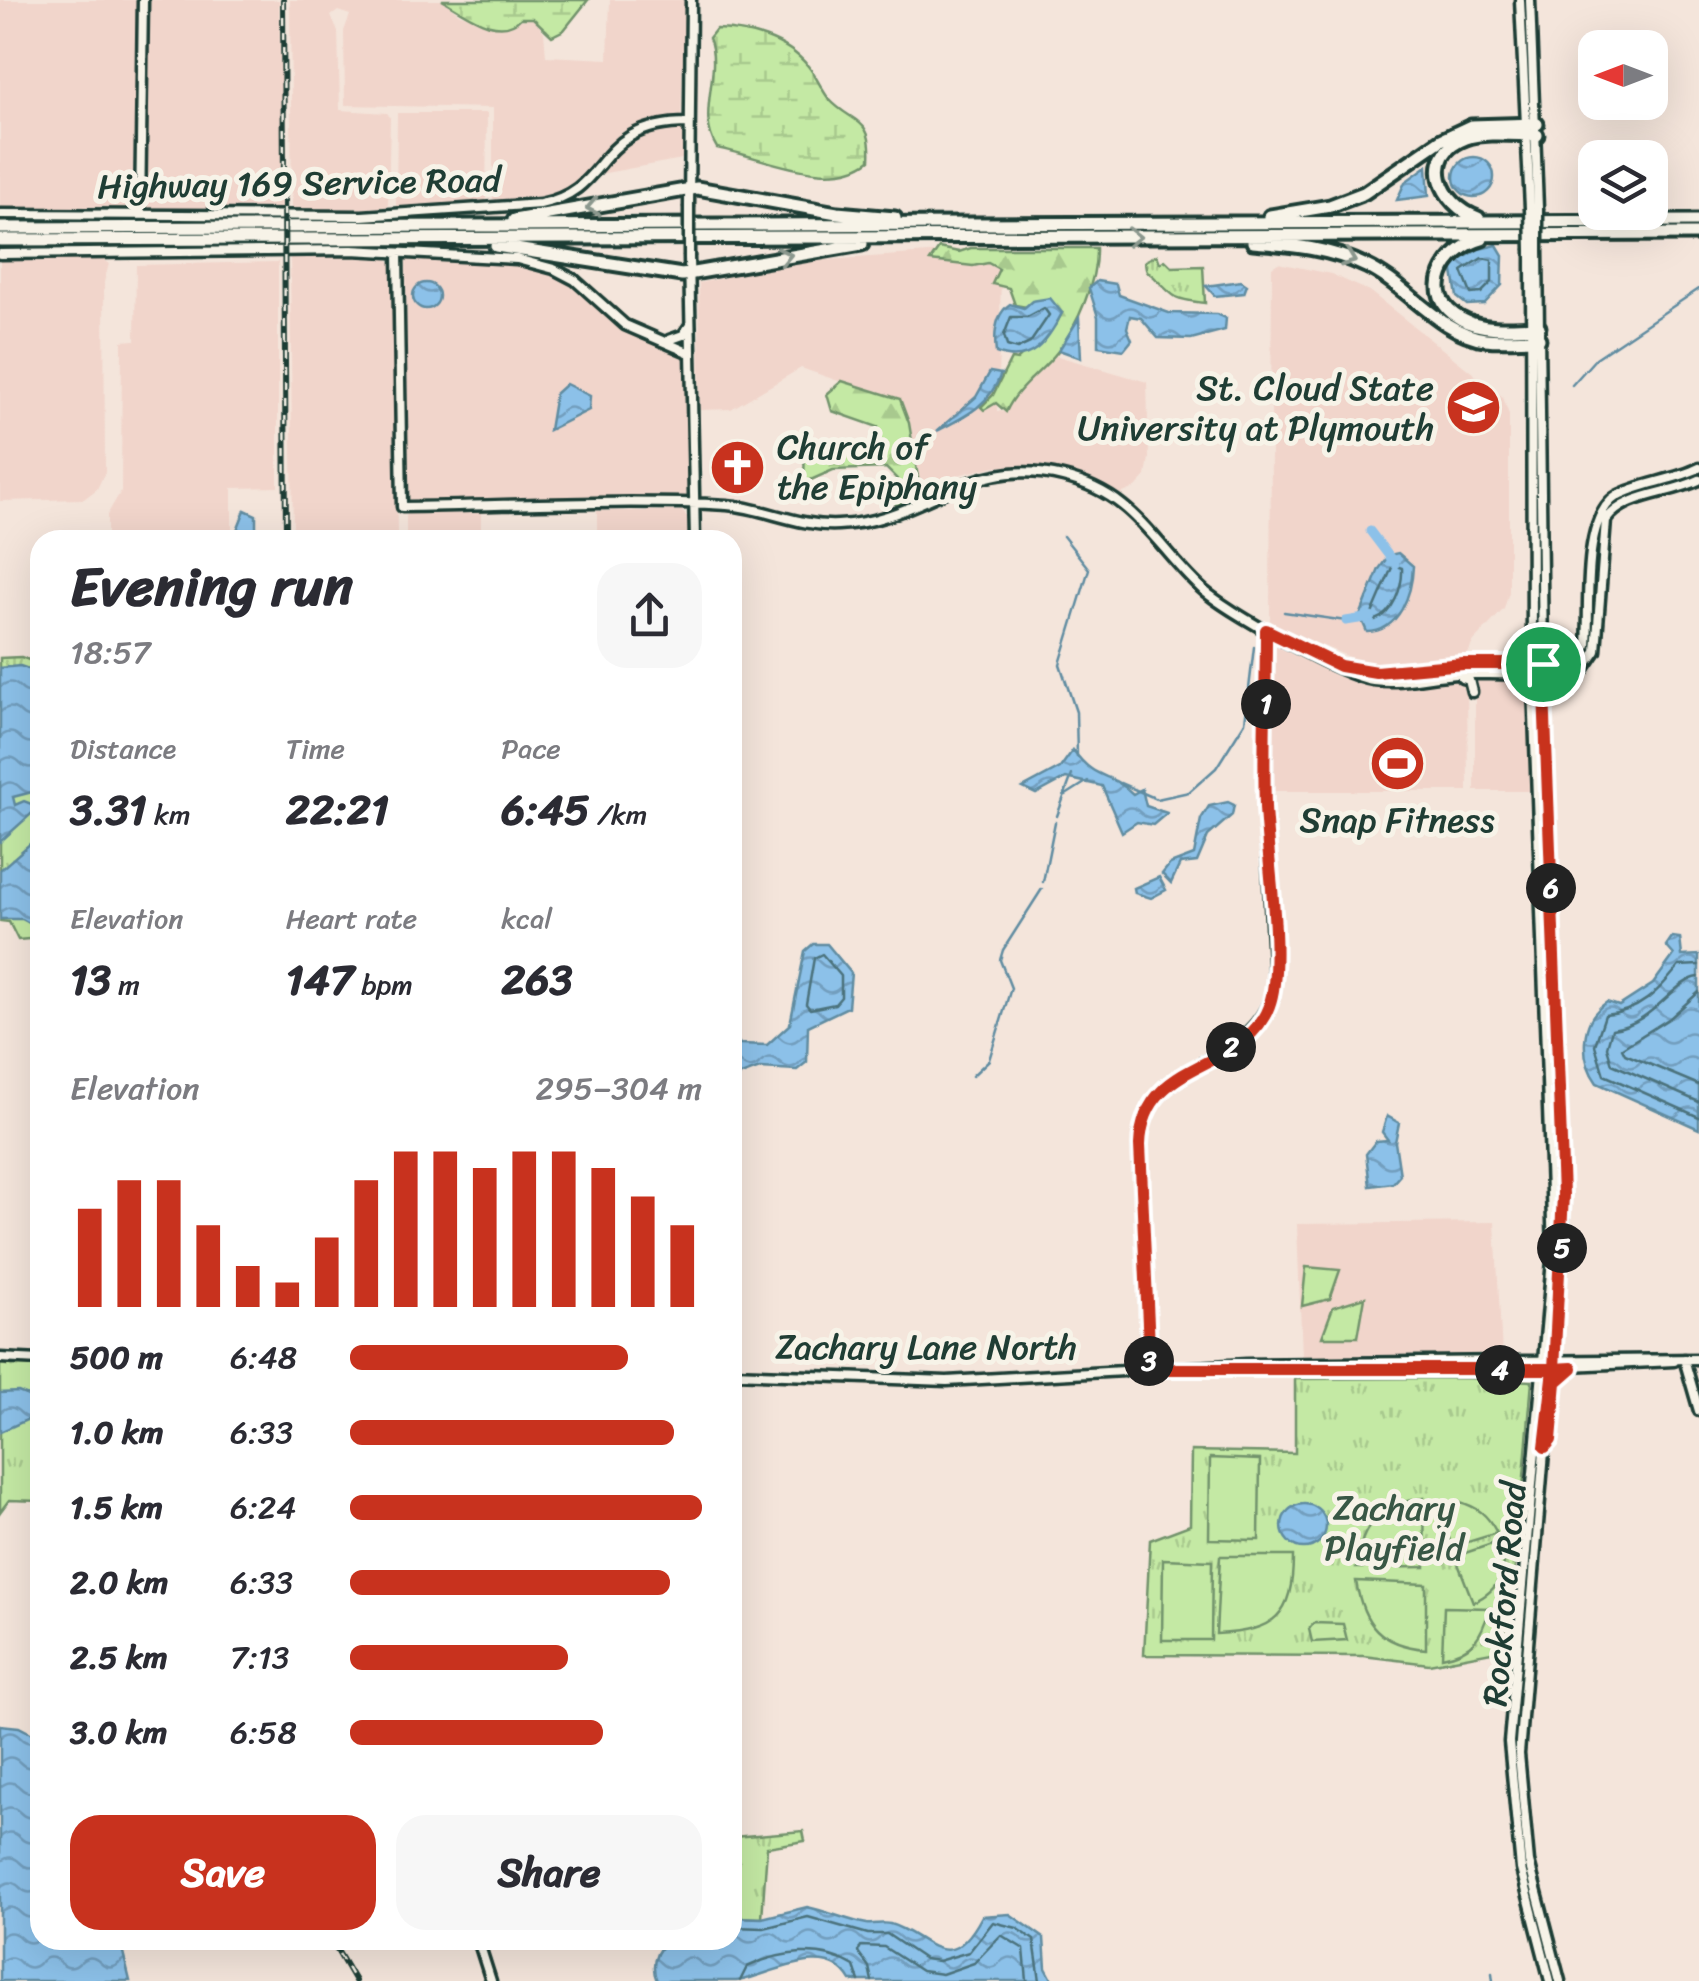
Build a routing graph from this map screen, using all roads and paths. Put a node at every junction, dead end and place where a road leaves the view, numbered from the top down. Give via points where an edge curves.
1 (143, 0) edge
2 (691, 0) edge
3 (1520, 0) edge
4 (1530, 0) edge
5 (689, 123) junction
6 (1533, 129) junction
7 (689, 188) junction
8 (0, 214) edge
9 (140, 215) junction
10 (1486, 221) junction
11 (1699, 221) edge
12 (1200, 223) junction
13 (446, 226) junction
14 (0, 228) edge
15 (967, 230) junction
16 (1699, 234) edge
17 (1500, 235) junction
18 (1184, 237) junction
19 (429, 239) junction
20 (0, 240) edge
21 (398, 253) junction
22 (0, 254) edge
23 (689, 274) junction
24 (690, 324) junction
25 (1535, 333) junction
26 (669, 340) junction
27 (690, 353) junction
28 (1699, 468) edge
29 (1699, 480) edge
30 (694, 505) junction
31 (695, 530) edge
32 (1266, 630) junction
33 (1543, 664) junction
34 (1340, 666) junction
35 (1532, 669) junction
36 (1482, 674) junction
37 (1543, 675) junction
38 (1436, 676) junction
39 (1550, 1308) junction
40 (0, 1358) edge
41 (1684, 1359) junction
42 (1699, 1359) edge
43 (30, 1360) edge
44 (1631, 1361) junction
45 (1521, 1362) junction
46 (1549, 1365) junction
47 (1239, 1368) junction
48 (1572, 1368) junction
49 (1150, 1369) junction
50 (742, 1373) edge
51 (1699, 1411) edge
52 (1545, 1447) junction
53 (481, 1950) edge
54 (491, 1981) edge
55 (1550, 1981) edge
56 (1560, 1981) edge

1 - 9 street
2 - 5 street
3 - 6 street
4 - 6 street
5 - 7 street
5 - 9 street, Highway 169 Service Road via 636,131 573,192 540,204 362,216
6 - 10 highway via 1469,137 1446,155 1440,174 1444,194 1464,214
6 - 12 highway via 1470,126 1379,185 1330,206
6 - 25 street, Rockford Road, bridge
7 -> 13 highway via 548,216
7 - 15 highway
7 - 23 street, bridge
8 - 9 street, Highway 169 Service Road
10 - 11 highway
10 - 12 highway
12 - 15 highway
13 - 14 highway
13 - 15 highway
15 -> 18 highway
15 - 19 highway
23 -> 15 highway
16 - 17 highway
17 - 18 highway
17 - 25 highway via 1455,251 1441,268 1439,289 1464,321
18 -> 25 highway via 1329,251 1382,274 1456,330 1486,340
19 - 20 highway
19 - 23 highway
21 - 22 street
21 - 26 street via 517,259 554,269 626,325
21 - 30 street via 402,507
23 - 24 street
24 - 26 street
24 - 27 street
25 - 33 street, Rockford Road
25 - 35 street, Rockford Road
26 - 27 street
27 - 30 street
28 - 33 street via 1626,492 1603,508 1594,530 1584,654 1572,663
29 - 37 street via 1612,512 1602,532 1594,658 1569,675
30 - 31 street
30 - 32 street via 837,526 888,516 972,479 1049,474 1122,503 1204,591
32 - 34 street
32 - 49 street via 1274,984 1260,1021 1166,1085 1142,1120
33 - 35 street
33 - 37 street, Rockford Road
34 - 35 street via 1376,672
34 - 38 street via 1378,681
35 - 36 street
35 - 37 street
35 - 39 street, Rockford Road via 1552,1180
36 - 38 street
36 - 38 street via 1472,692 1468,679
37 - 46 street, Rockford Road via 1563,1195
39 - 45 street via 1541,1348
39 - 46 street, Rockford Road
40 - 43 street
41 - 42 street, Zachary Lane North
41 - 44 street, Zachary Lane North
41 - 51 street
44 - 46 street, Zachary Lane North
44 - 48 street, Zachary Lane North
45 - 46 street, Zachary Lane North
45 - 47 street, Zachary Lane North
46 - 47 street, Zachary Lane North
46 - 48 street, Zachary Lane North
46 - 52 street, Rockford Road
46 - 55 street, Rockford Road via 1510,1742 1521,1869
47 - 49 street, Zachary Lane North
48 - 52 street via 1556,1382
49 - 50 street, Zachary Lane North via 947,1381
52 - 56 street, Rockford Road via 1519,1754 1530,1862
53 - 54 street

